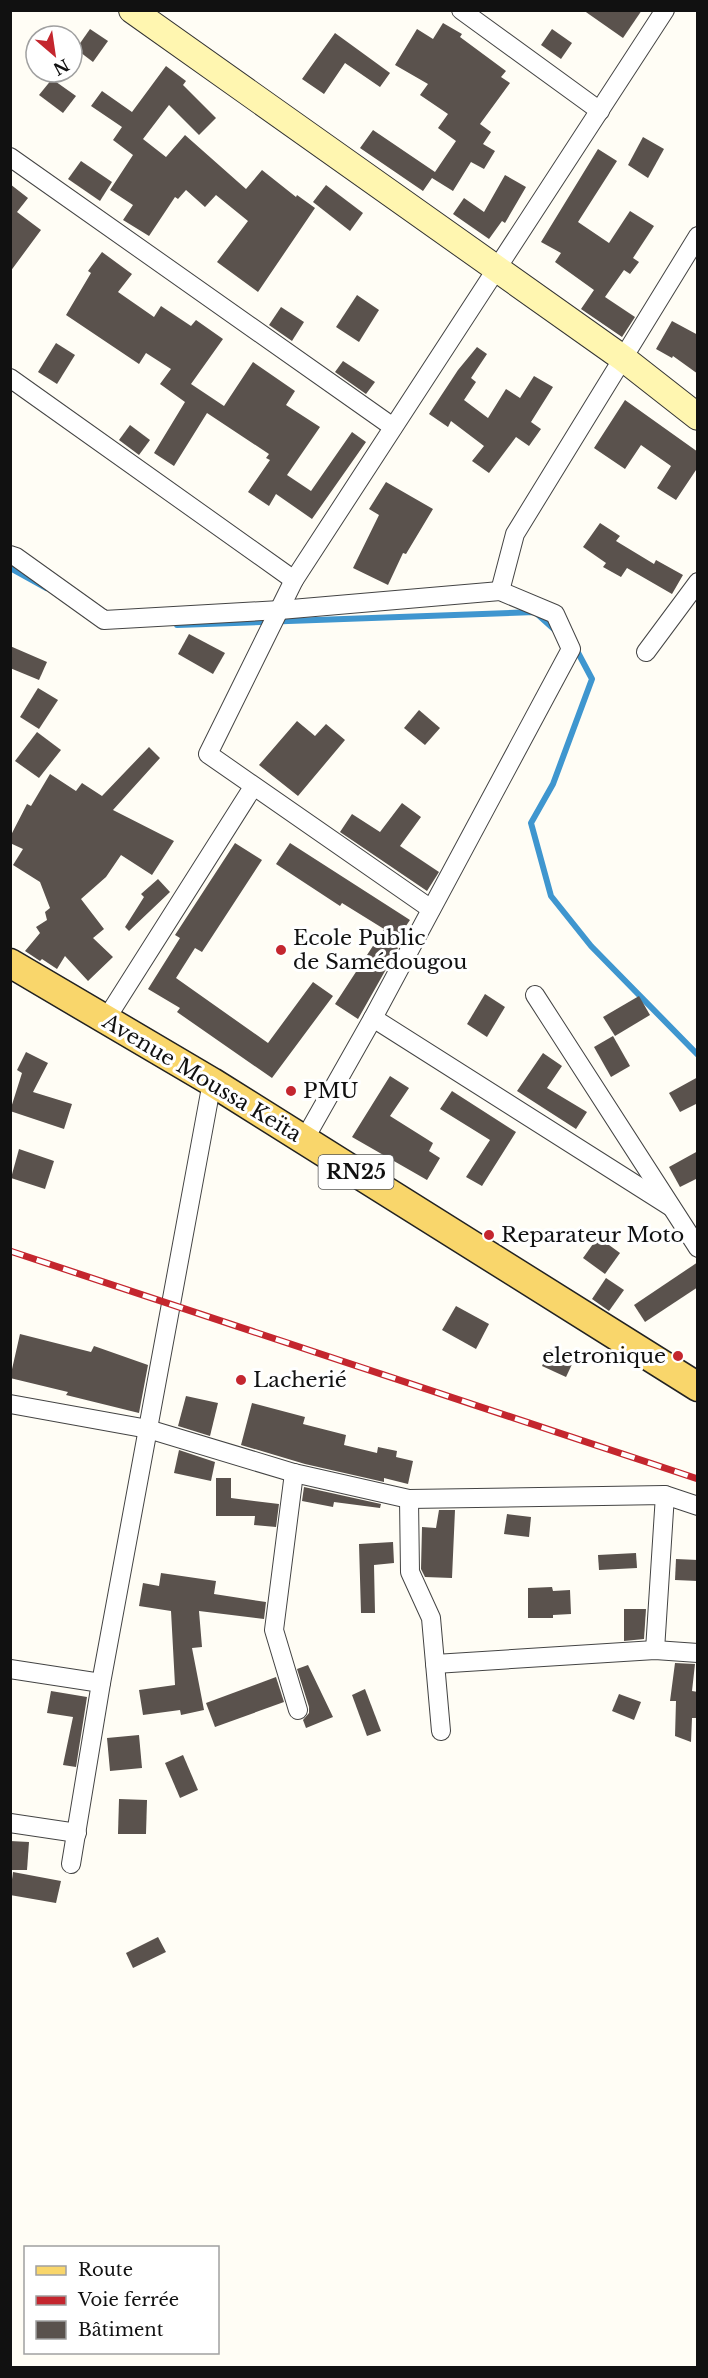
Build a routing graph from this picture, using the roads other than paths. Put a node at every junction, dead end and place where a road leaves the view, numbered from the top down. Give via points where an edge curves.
1 (132, 10) edge
2 (461, 10) edge
3 (665, 10) edge
4 (600, 111) junction
5 (10, 157) edge
6 (698, 236) edge
7 (497, 269) junction
8 (624, 359) junction
9 (10, 378) edge
10 (698, 417) edge
11 (393, 427) junction
12 (10, 555) edge
13 (294, 580) junction
14 (698, 582) edge
15 (500, 591) junction
16 (280, 610) junction
17 (646, 652) dead end
18 (253, 787) junction
19 (431, 909) junction
20 (10, 963) edge
21 (535, 995) dead end
22 (373, 1018) junction
23 (106, 1019) junction
24 (212, 1082) junction
25 (304, 1140) junction
26 (671, 1207) junction
27 (698, 1248) edge
28 (698, 1387) edge
29 (10, 1404) edge
30 (148, 1429) junction
31 (294, 1473) junction
32 (665, 1495) junction
33 (409, 1499) junction
34 (698, 1506) edge
35 (655, 1650) junction
36 (698, 1653) edge
37 (435, 1664) junction
38 (10, 1669) edge
39 (101, 1683) junction
40 (298, 1710) dead end
41 (441, 1731) dead end
42 (10, 1823) edge
43 (76, 1833) junction
44 (71, 1864) dead end

1 - 7 street
2 - 4 street
3 - 4 street
4 - 7 street
5 - 11 street
6 - 8 street
7 - 8 street
7 - 11 street
8 - 10 street
8 - 15 street via 515,534
9 - 13 street
11 - 13 street
12 - 16 street via 104,620
13 - 16 street
14 - 17 street
15 - 16 street
15 - 19 street via 555,614 571,649
16 - 18 street via 208,754
18 - 19 street
18 - 23 street
19 - 22 street
20 - 23 main road, Avenue Moussa Keïta / RN25
21 - 26 street
22 - 25 street
22 - 26 street
23 - 24 main road, Avenue Moussa Keïta / RN25
24 - 25 main road, Avenue Moussa Keïta / RN25
24 - 30 street
25 - 28 main road, Avenue Moussa Keïta / RN25
26 - 27 street
29 - 30 street
30 - 31 street
30 - 39 street
31 - 33 street
31 - 40 street via 273,1630
32 - 33 street
32 - 34 street
32 - 35 street
33 - 37 street via 410,1572 431,1618
35 - 36 street
35 - 37 street
37 - 41 street
38 - 39 street
39 - 43 street
42 - 43 street
43 - 44 street

